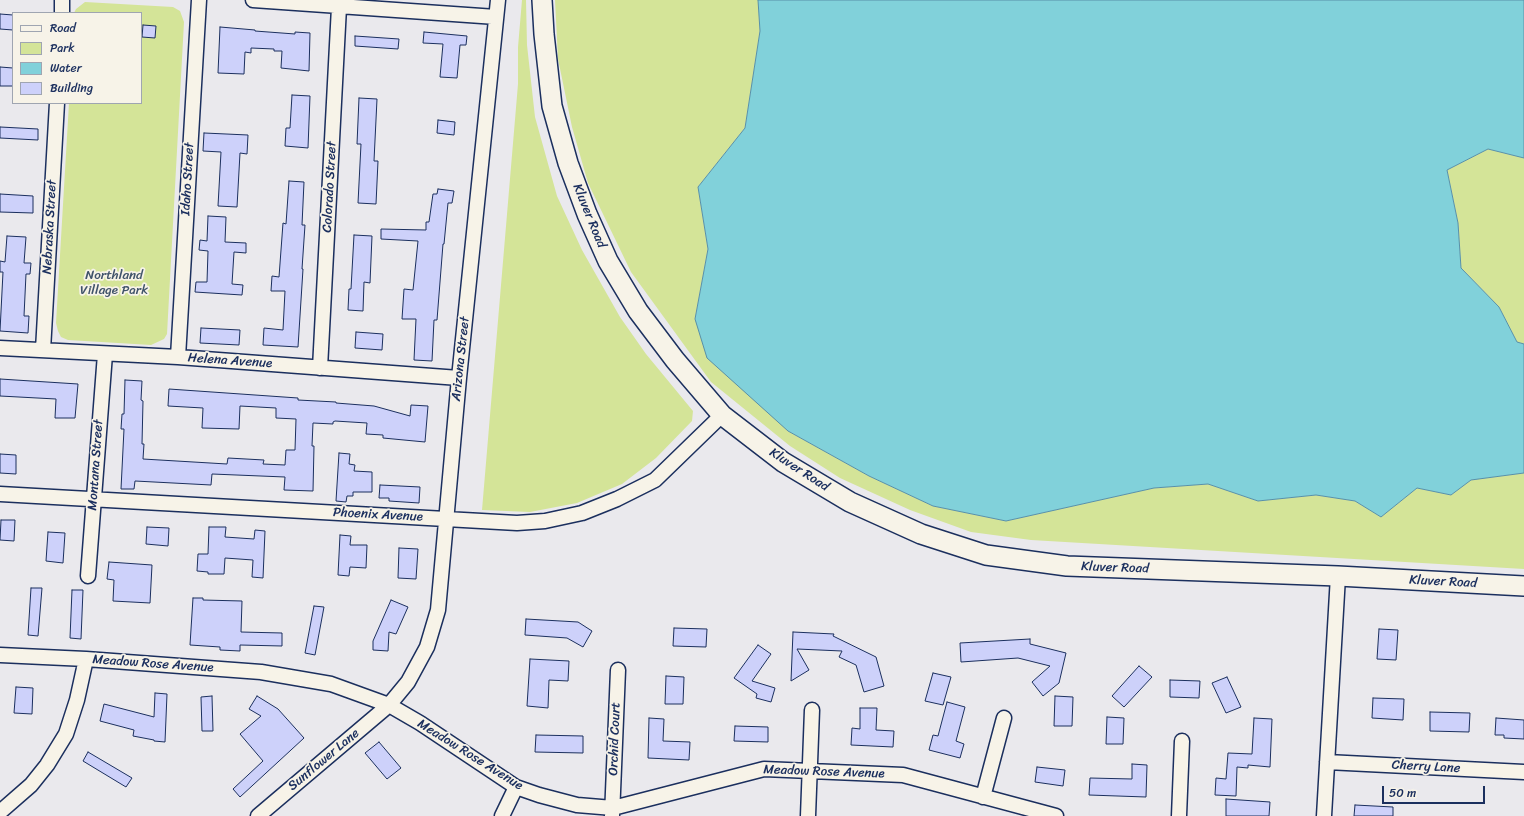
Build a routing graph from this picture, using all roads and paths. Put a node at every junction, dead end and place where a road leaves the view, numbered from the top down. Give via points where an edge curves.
1 (62, 0) edge
2 (199, 0) edge
3 (253, 0) edge
4 (498, 0) edge
5 (542, 0) edge
6 (339, 7) junction
7 (62, 12) edge
8 (496, 17) junction
9 (57, 104) edge
10 (0, 348) edge
11 (43, 350) junction
12 (105, 354) junction
13 (178, 358) junction
14 (320, 368) junction
15 (459, 378) junction
16 (722, 415) junction
17 (0, 494) edge
18 (93, 499) junction
19 (447, 518) junction
20 (88, 576) dead end
21 (1338, 576) junction
22 (1524, 586) edge
23 (0, 655) edge
24 (86, 659) junction
25 (618, 670) dead end
26 (389, 705) junction
27 (812, 710) dead end
28 (1004, 718) dead end
29 (1182, 741) dead end
30 (1327, 762) junction
31 (811, 770) junction
32 (1524, 772) edge
33 (516, 787) junction
34 (983, 797) junction
35 (0, 812) edge
36 (612, 812) edge
37 (258, 816) edge
38 (502, 816) edge
39 (808, 816) edge
40 (1056, 816) edge
41 (1179, 816) edge
42 (1324, 816) edge

1 - 7 street
2 - 13 street, Idaho Street
3 - 6 street
4 - 8 street, Arizona Street
5 - 16 street, Kluver Road via 552,106 568,163 587,214 608,261 638,311 675,360
6 - 8 street
6 - 14 street, Colorado Street
8 - 15 street, Arizona Street
9 - 11 street, Nebraska Street
10 - 11 street, Helena Avenue
11 - 12 street, Helena Avenue
12 - 13 street, Helena Avenue
12 - 18 street, Montana Street
13 - 14 street, Helena Avenue
14 - 15 street, Helena Avenue
15 - 19 street, Arizona Street
16 - 19 street, Phoenix Avenue via 655,480 582,513 545,521 518,523
16 - 21 street, Kluver Road via 783,462 850,502 921,534 986,555 1067,566
17 - 18 street, Phoenix Avenue
18 - 19 street, Phoenix Avenue
18 - 20 street, Montana Street
19 - 26 street, Arizona Street via 438,610 427,647 408,682
21 - 22 street, Kluver Road
21 - 30 street
23 - 24 street, Meadow Rose Avenue
24 - 26 street, Meadow Rose Avenue via 262,672 331,684
24 - 35 street via 66,734 47,766 31,785
25 - 36 street, Orchid Court
26 - 33 street, Meadow Rose Avenue
26 - 37 street, Sunflower Lane
27 - 31 street
28 - 34 street
29 - 41 street
30 - 32 street, Cherry Lane
30 - 42 street
31 - 34 street, Meadow Rose Avenue via 903,775
31 - 36 street, Meadow Rose Avenue via 764,769
31 - 39 street
33 - 36 street, Meadow Rose Avenue via 577,805
33 - 38 street
34 - 40 street, Meadow Rose Avenue

